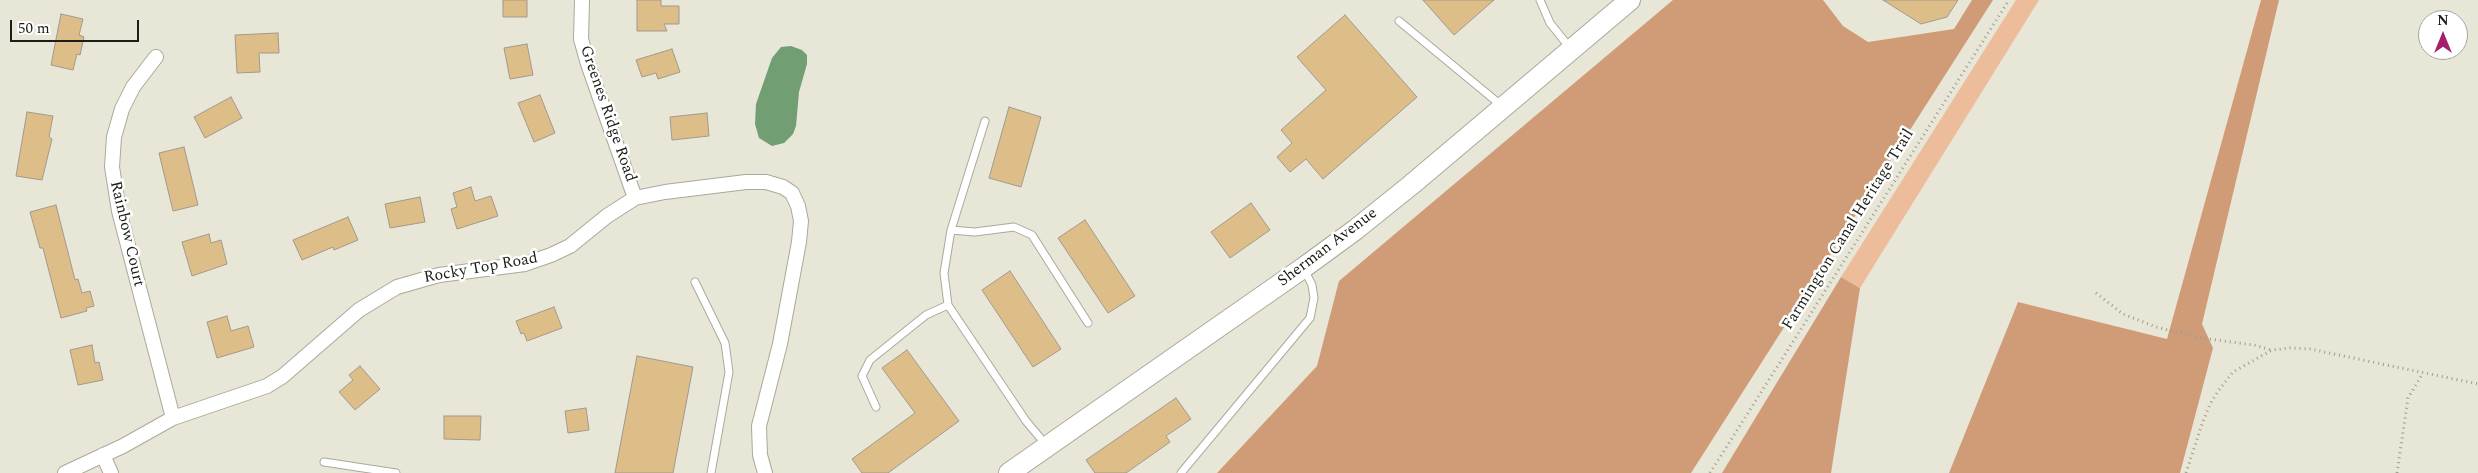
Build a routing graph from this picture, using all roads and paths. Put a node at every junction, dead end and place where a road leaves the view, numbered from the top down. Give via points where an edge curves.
1 (582, 0) edge
2 (1540, 0) edge
3 (1630, 0) edge
4 (2009, 0) edge
5 (1399, 21) dead end
6 (1571, 50) junction
7 (156, 56) dead end
8 (1504, 108) junction
9 (985, 122) dead end
10 (635, 198) junction
11 (951, 230) junction
12 (1303, 268) junction
13 (695, 282) dead end
14 (2096, 293) dead end
15 (948, 305) junction
16 (1088, 323) dead end
17 (2272, 350) junction
18 (2423, 373) junction
19 (2478, 384) edge
20 (876, 407) dead end
21 (173, 418) junction
22 (1048, 446) junction
23 (103, 455) junction
24 (324, 462) dead end
25 (65, 473) edge
26 (111, 473) edge
27 (396, 473) edge
28 (710, 473) edge
29 (765, 473) edge
30 (1009, 473) edge
31 (1181, 473) edge
32 (1710, 473) edge
33 (2186, 473) edge
34 (2397, 473) edge

1 - 10 street, Greenes Ridge Road via 582,39 588,64
2 - 6 lane via 1550,23
3 - 6 main road, Sherman Avenue
4 - 32 path, Farmington Canal Heritage Trail
5 - 8 lane
6 - 8 main road, Sherman Avenue
7 - 21 street, Rainbow Court via 133,87 122,109 114,138 112,167 119,211
8 - 12 main road, Sherman Avenue via 1411,186
9 - 11 lane
10 - 21 street, Rocky Top Road via 570,246 551,255 525,264 439,275 397,287 359,310 267,386
10 - 29 street, Rocky Top Road via 708,186 766,182 792,193 801,221 799,242 780,344 760,426 760,455
11 - 15 lane via 944,273
11 - 16 lane via 975,232 1014,227 1032,235
12 - 22 main road, Sherman Avenue
12 - 31 lane via 1312,285 1314,298 1310,318
13 - 28 lane via 725,343 729,372
14 - 17 path via 2123,314 2156,327
15 - 20 lane via 926,315 870,360 862,376
15 - 22 lane via 1026,420
17 - 18 path via 2310,349
17 - 33 path via 2234,372 2219,390 2201,426
18 - 19 path
18 - 34 path via 2408,398
21 - 23 street, Rocky Top Road
22 - 30 main road, Sherman Avenue
23 - 25 street, Rocky Top Road
23 - 26 street
24 - 27 lane

